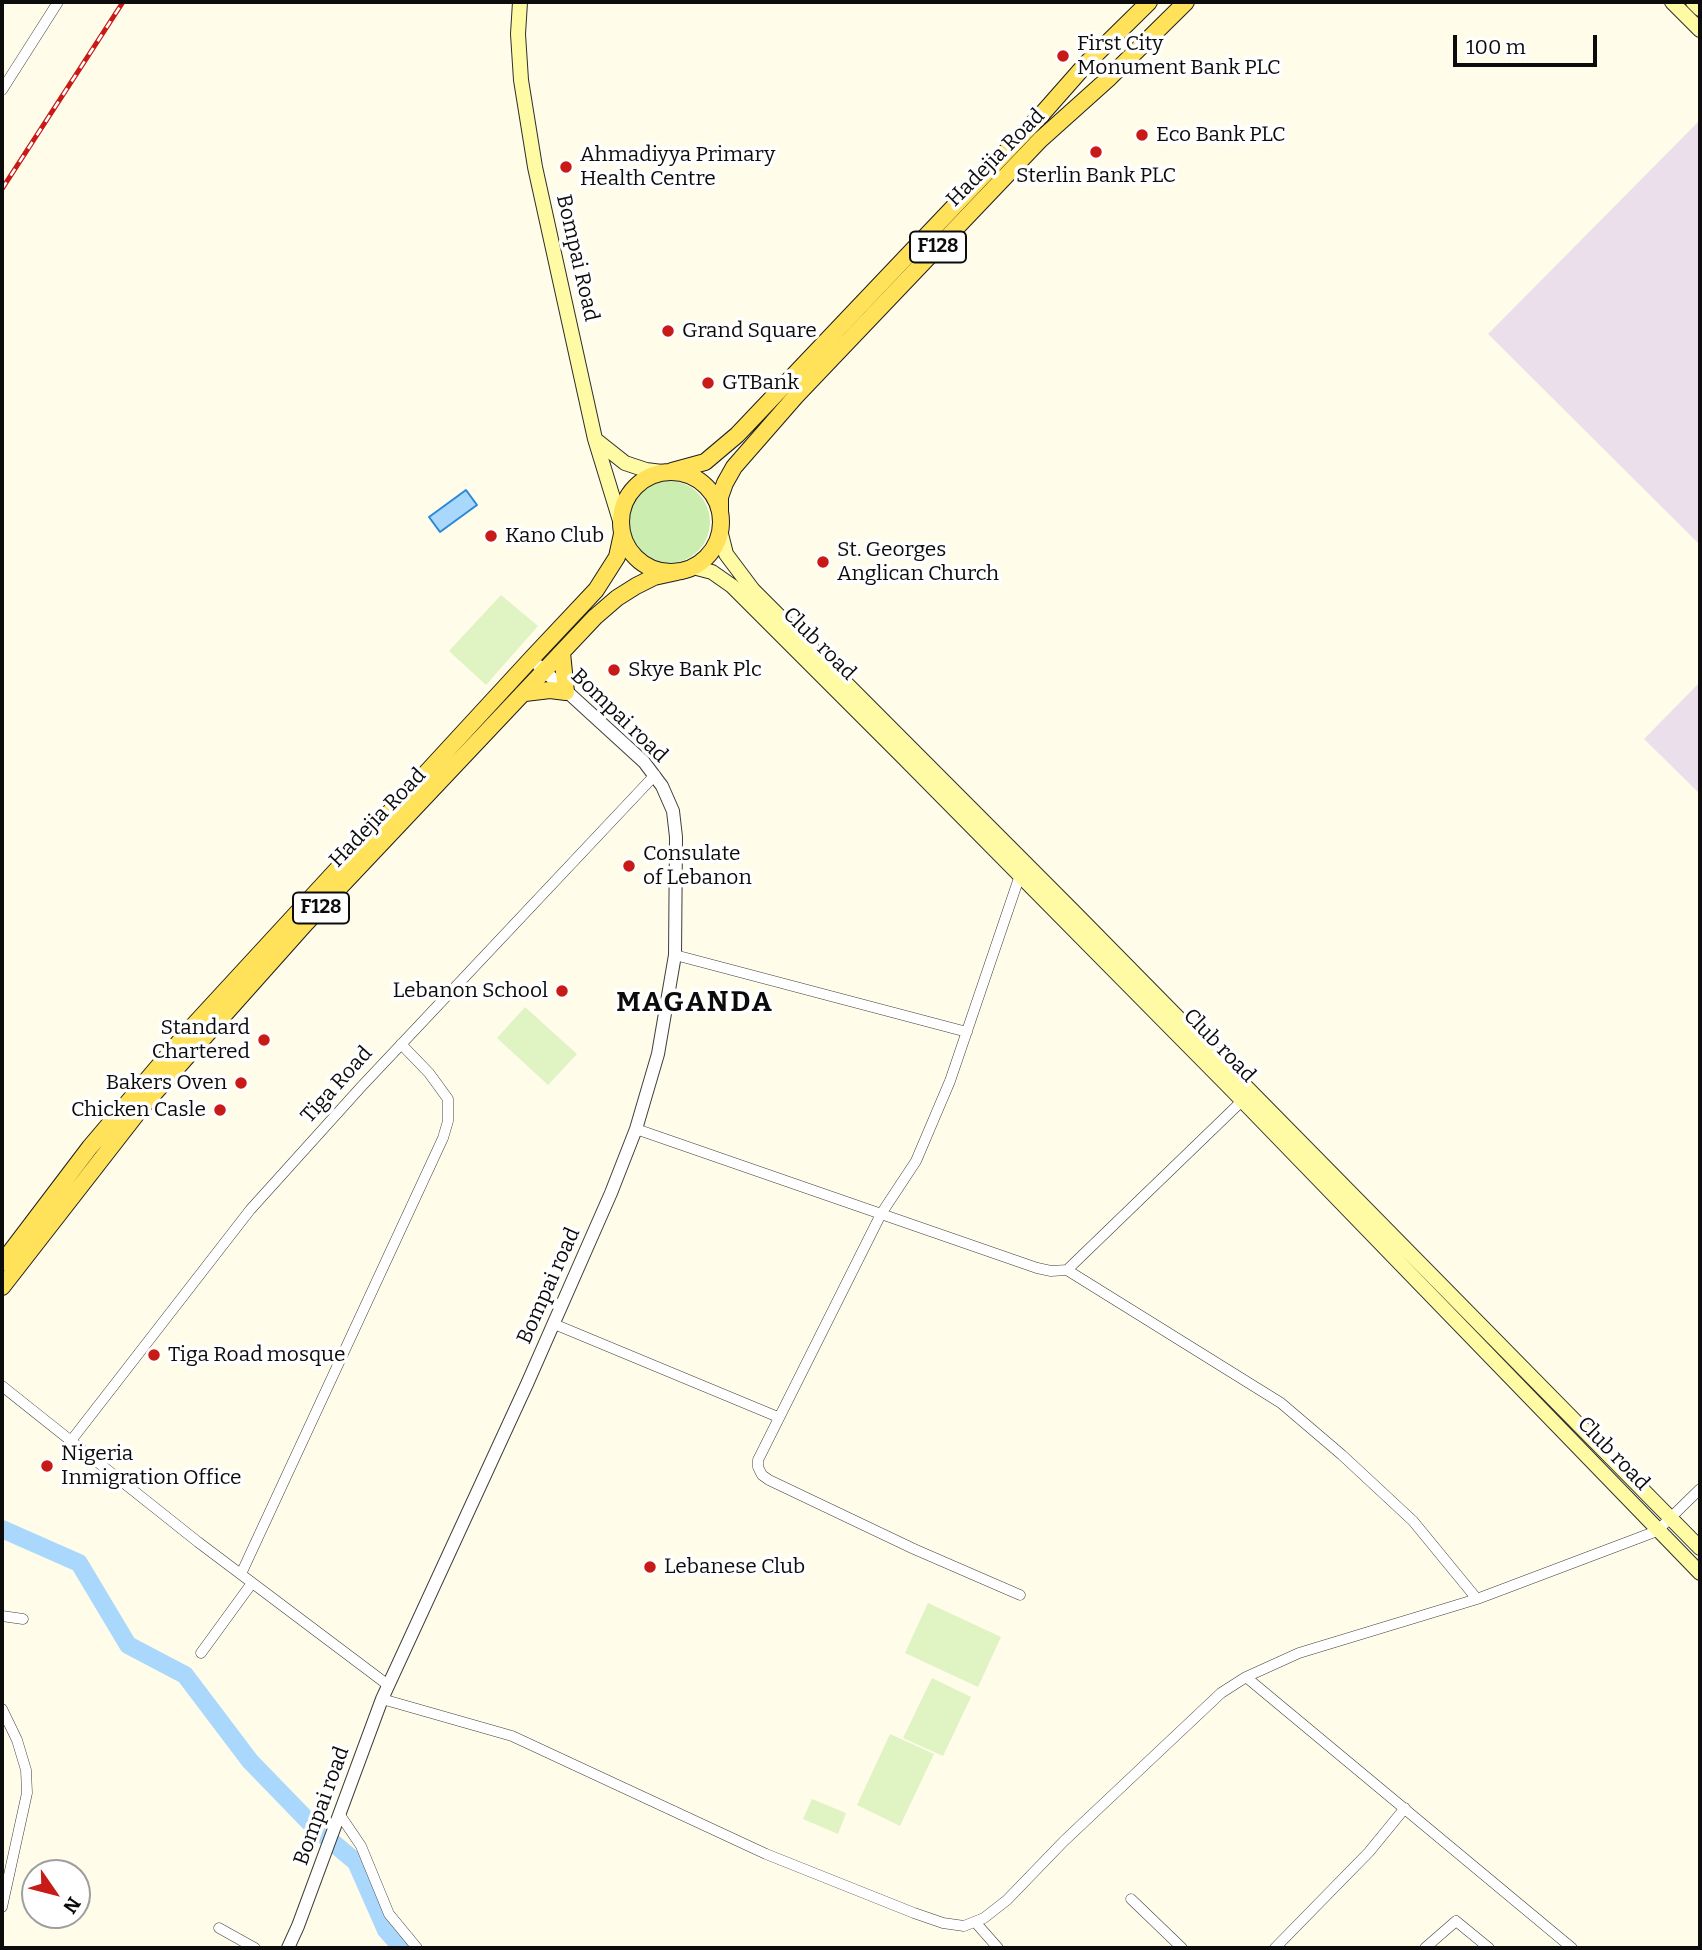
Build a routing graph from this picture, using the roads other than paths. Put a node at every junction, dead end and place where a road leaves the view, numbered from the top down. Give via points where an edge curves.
1 (58, 2) edge
2 (520, 2) edge
3 (1149, 2) edge
4 (1159, 2) edge
5 (1173, 2) edge
6 (1186, 2) edge
7 (1672, 2) edge
8 (1693, 2) edge
9 (1700, 9) edge
10 (1700, 30) edge
11 (1082, 86) junction
12 (2, 90) edge
13 (1042, 114) junction
14 (1058, 124) junction
15 (595, 439) junction
16 (667, 472) junction
17 (720, 513) junction
18 (621, 529) junction
19 (720, 530) junction
20 (685, 569) junction
21 (562, 653) junction
22 (531, 658) junction
23 (545, 672) junction
24 (837, 683) junction
25 (566, 692) junction
26 (525, 693) junction
27 (655, 775) junction
28 (1020, 875) junction
29 (675, 955) junction
30 (967, 1032) junction
31 (401, 1044) junction
32 (1239, 1090) junction
33 (636, 1129) junction
34 (881, 1214) junction
35 (2, 1263) edge
36 (1067, 1270) junction
37 (2, 1287) edge
38 (554, 1324) junction
39 (2, 1386) edge
40 (778, 1417) junction
41 (70, 1442) junction
42 (1700, 1489) edge
43 (1671, 1517) junction
44 (1657, 1531) junction
45 (1700, 1548) edge
46 (1700, 1573) edge
47 (241, 1574) junction
48 (252, 1583) junction
49 (1020, 1595) dead end
50 (1477, 1599) junction
51 (2, 1616) edge
52 (23, 1619) dead end
53 (201, 1653) dead end
54 (1246, 1677) junction
55 (388, 1685) junction
56 (382, 1699) junction
57 (2, 1709) edge
58 (1405, 1808) junction
59 (340, 1815) junction
60 (1131, 1899) dead end
61 (2, 1908) edge
62 (976, 1923) junction
63 (219, 1928) dead end
64 (255, 1948) edge
65 (288, 1948) edge
66 (417, 1948) edge
67 (998, 1948) edge
68 (1182, 1948) edge
69 (1275, 1948) edge
70 (1425, 1948) edge
71 (1489, 1948) edge
72 (1572, 1948) edge

1 - 12 street
2 - 15 main road, Bompai Road via 518,34 528,126
3 - 13 main road, Hadejia Road / F128
4 - 11 main road
5 - 11 main road
6 - 14 main road, Hadejia Road / F128
7 - 10 main road
8 - 9 main road
11 - 13 main road
11 - 14 main road
13 - 16 main road, Hadejia Road / F128 via 737,435 705,462
14 - 17 main road, Hadejia Road / F128 via 750,447 724,483
15 - 16 main road via 625,463
15 - 18 main road, Bompai Road
16 - 17 main road via 698,479 709,488
16 - 18 main road, F128 via 646,478 632,490 623,506
17 - 19 main road, F128
18 - 20 main road via 636,559 663,572
18 - 22 main road, Hadejia Road / F128 via 609,574
19 - 20 main road, F128 via 707,557
19 - 24 main road via 726,554 753,590
20 - 21 main road, Hadejia Road / F128 via 654,577 617,598
20 - 24 main road, Club road via 712,572 732,586
21 - 23 main road, Hadejia Road / F128
21 - 25 main road
22 - 23 street, Bompai road
22 - 35 main road, Hadejia Road / F128 via 192,1027 90,1147
23 - 25 street, Bompai road
23 - 26 main road, Hadejia Road / F128
24 - 28 main road, Club road
24 - 32 main road
25 - 26 main road
25 - 27 street, Bompai road
26 - 37 main road, Hadejia Road / F128 via 191,1050
27 - 29 street, Bompai road via 673,811 676,837
27 - 31 street, Tiga Road
28 - 30 street
28 - 32 main road, Club road
29 - 30 street
29 - 33 street, Bompai road via 658,1054
30 - 34 street via 916,1161
31 - 41 street, Tiga Road via 250,1210
31 - 47 street via 448,1099 443,1138
32 - 36 street
32 - 43 main road
32 - 44 main road, Club road
33 - 34 street
33 - 38 street, Bompai road
34 - 36 street via 1037,1268
34 - 40 street
36 - 50 street via 1281,1403 1413,1521
38 - 40 street
38 - 55 street, Bompai road
39 - 41 street
40 - 49 street via 758,1460 761,1475
41 - 47 street
42 - 43 street
43 - 44 street
43 - 45 main road
44 - 46 main road, Club road
44 - 50 street
47 - 48 street
48 - 53 street
48 - 55 street
50 - 54 street via 1299,1653
51 - 52 street
54 - 58 street
54 - 62 street via 1221,1693 1007,1900
55 - 56 street, Bompai road
56 - 59 street, Bompai road
56 - 62 street via 512,1737 766,1854 914,1913 943,1923
57 - 61 street via 26,1770 27,1793
58 - 69 street via 1369,1852
58 - 72 street
59 - 65 street, Bompai road
59 - 66 street via 360,1846 388,1914
60 - 68 street
62 - 67 street
63 - 64 street
70 - 71 street via 1456,1921

